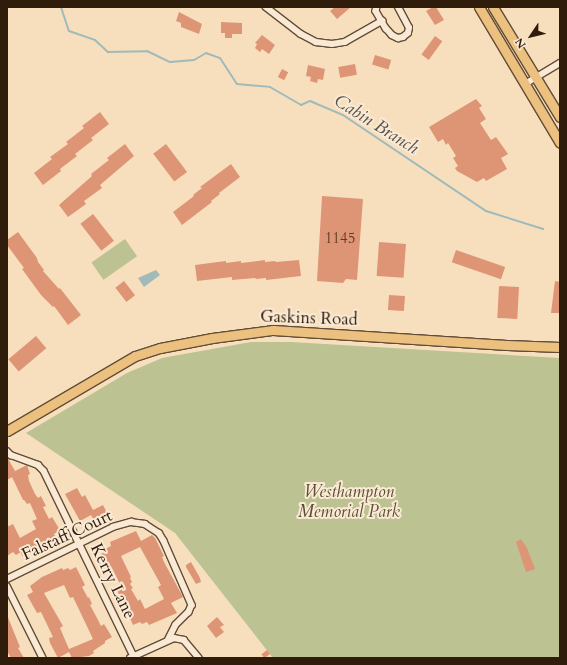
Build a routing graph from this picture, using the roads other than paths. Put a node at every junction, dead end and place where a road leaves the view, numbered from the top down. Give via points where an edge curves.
1 (266, 7) edge
2 (377, 7) edge
3 (398, 7) edge
4 (478, 7) edge
5 (494, 7) edge
6 (382, 20) junction
7 (560, 63) edge
8 (536, 78) junction
9 (525, 84) junction
10 (560, 117) edge
11 (560, 142) edge
12 (560, 347) edge
13 (7, 431) edge
14 (7, 451) edge
15 (79, 544) junction
16 (7, 579) edge
17 (7, 586) edge
18 (169, 639) junction
19 (132, 657) edge
20 (43, 658) edge
21 (199, 658) edge

1 - 6 street via 301,34 316,42 332,44 345,42
2 - 6 street via 376,11
3 - 6 street via 407,22 408,33 398,38 392,35
4 - 9 main road
5 - 8 main road
7 - 8 street
8 - 9 street
8 - 10 main road
9 - 11 main road
12 - 13 main road, Gaskins Road via 273,330 212,338 160,348 135,356
14 - 15 street, Kerry Lane via 41,468
15 - 16 street, Falstaff Court
15 - 18 street, Falstaff Court via 113,527 131,522 145,524 159,533 192,605 190,612 176,625
15 - 19 street, Kerry Lane
17 - 20 street
18 - 19 street
18 - 21 street via 180,639

